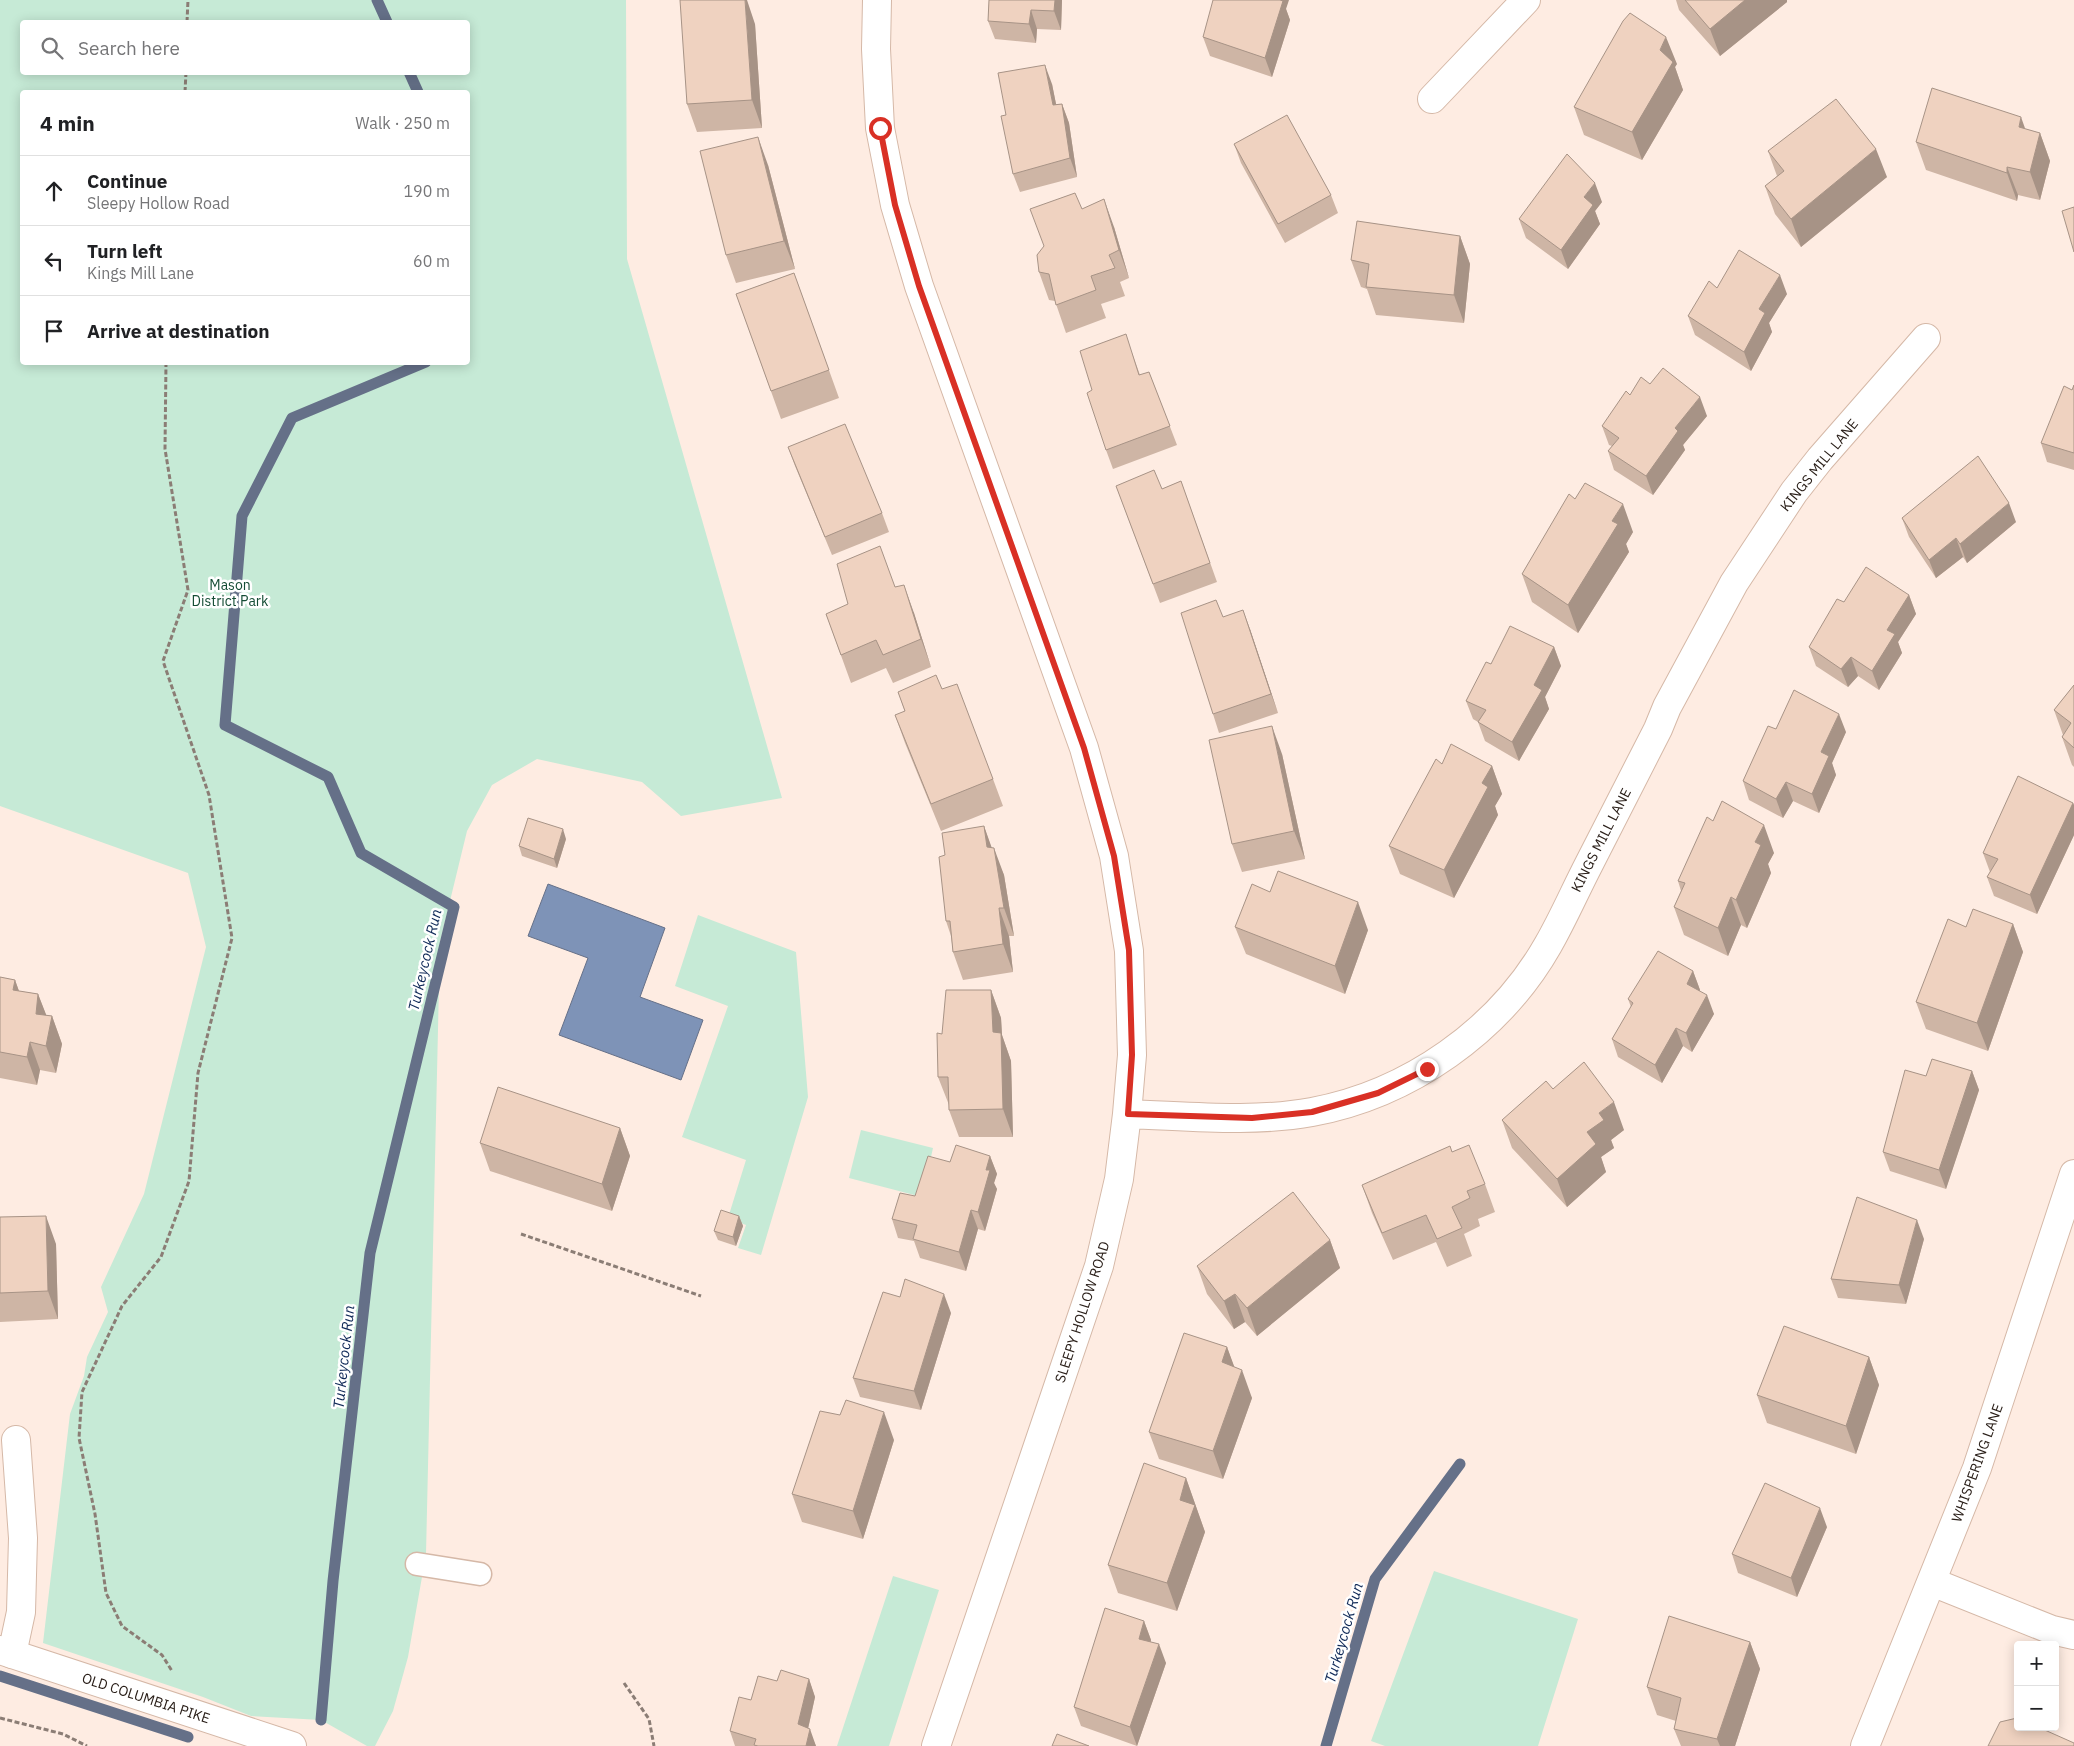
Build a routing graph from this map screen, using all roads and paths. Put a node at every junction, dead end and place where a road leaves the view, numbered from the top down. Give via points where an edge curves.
1 (188, 0) edge
2 (877, 0) edge
3 (1526, 0) edge
4 (187, 20) edge
5 (186, 75) edge
6 (185, 90) edge
7 (1432, 99) dead end
8 (1926, 338) dead end
9 (166, 365) edge
10 (1128, 1114) junction
11 (2074, 1174) edge
12 (521, 1234) dead end
13 (701, 1296) dead end
14 (16, 1440) dead end
15 (417, 1564) dead end
16 (480, 1574) dead end
17 (1932, 1582) junction
18 (2074, 1635) edge
19 (6, 1652) edge
20 (176, 1678) dead end
21 (624, 1683) dead end
22 (0, 1718) edge
23 (87, 1746) edge
24 (292, 1746) edge
25 (654, 1746) edge
26 (936, 1746) edge
27 (1865, 1746) edge

1 - 4 path
2 - 10 street, SLEEPY HOLLOW ROAD via 880,128 895,205 919,286 1084,748 1114,856 1129,950 1132,1055
3 - 7 street
5 - 6 path
8 - 10 street, KINGS MILL LANE via 1794,492 1745,567 1667,707 1547,946 1514,993 1473,1036 1427,1069 1378,1093 1312,1112 1252,1118
9 - 20 path via 166,449 188,590 162,661 209,796 232,938 198,1072 189,1181 160,1257 122,1306 82,1392 79,1438 95,1514 106,1593 122,1626 162,1655
10 - 26 street, SLEEPY HOLLOW ROAD via 1099,1266
11 - 17 street, WHISPERING LANE via 1977,1468
12 - 13 path
14 - 19 street via 23,1538 20,1612
15 - 16 lane
17 - 18 street via 2052,1630
17 - 27 street, WHISPERING LANE
19 - 24 street, OLD COLUMBIA PIKE
21 - 25 path via 649,1719
22 - 23 path via 63,1734

